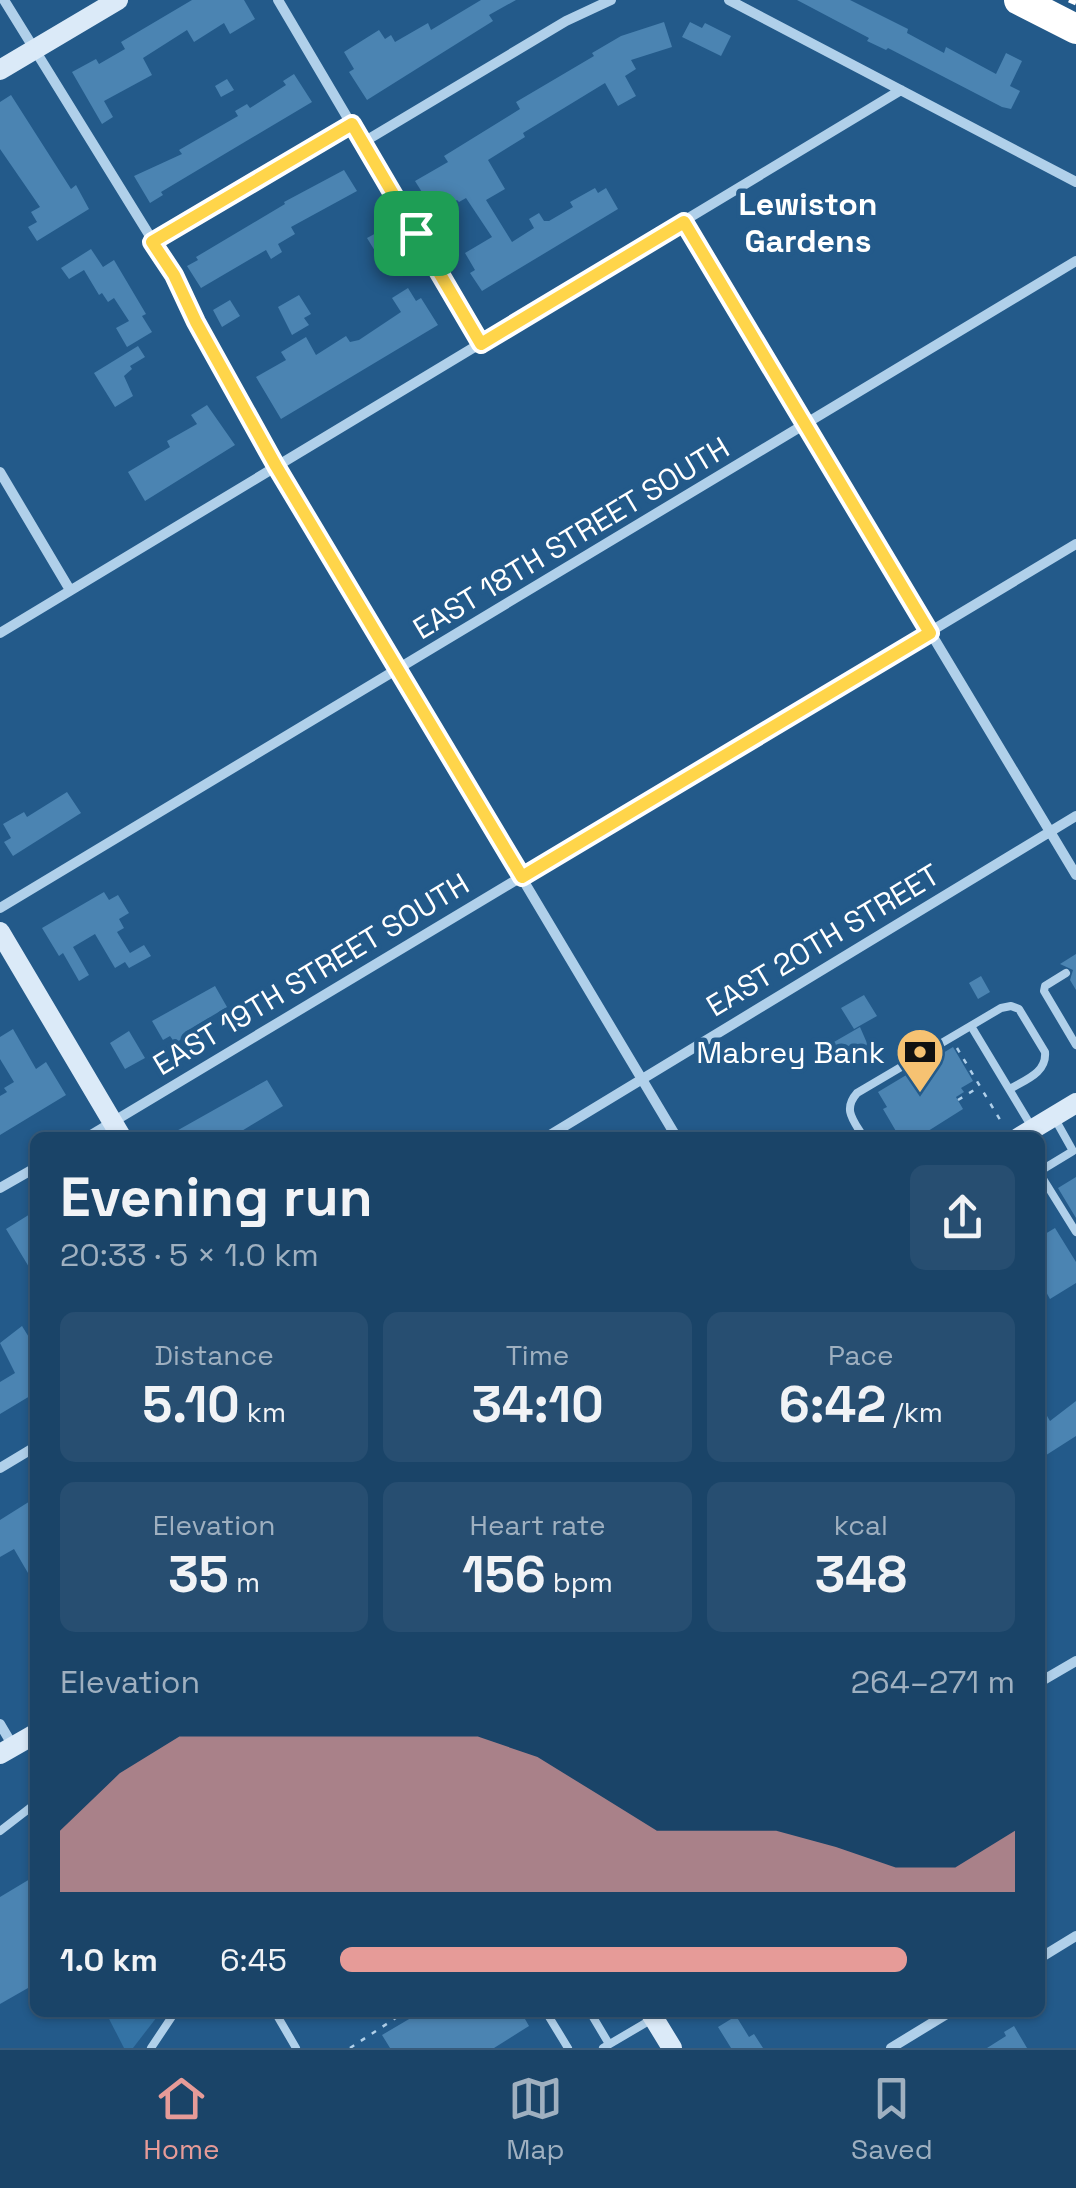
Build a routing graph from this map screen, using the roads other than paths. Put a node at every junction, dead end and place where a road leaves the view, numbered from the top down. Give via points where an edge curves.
1 (4, 0) edge
2 (118, 0) edge
3 (278, 0) edge
4 (611, 0) edge
5 (729, 0) edge
6 (1020, 0) edge
7 (1076, 29) edge
8 (34, 50) junction
9 (0, 70) edge
10 (901, 90) junction
11 (352, 124) junction
12 (362, 143) junction
13 (1076, 182) edge
14 (684, 222) junction
15 (152, 242) junction
16 (1076, 262) edge
17 (481, 344) junction
18 (807, 426) junction
19 (276, 466) junction
20 (0, 472) edge
21 (1076, 544) edge
22 (70, 590) junction
23 (0, 632) edge
24 (930, 633) junction
25 (398, 670) junction
26 (1076, 816) edge
27 (1050, 832) junction
28 (1076, 876) edge
29 (522, 877) junction
30 (0, 908) edge
31 (0, 932) edge
32 (1066, 973) dead end
33 (971, 1026) junction
34 (1076, 1043) edge
35 (642, 1079) junction
36 (1010, 1089) junction
37 (1076, 1102) edge
38 (1054, 1116) junction
39 (118, 1130) edge
40 (1018, 1130) edge
41 (555, 1132) edge
42 (673, 1132) edge
43 (861, 1132) edge
44 (1045, 1169) edge
45 (30, 1171) edge
46 (1045, 1180) edge
47 (0, 1188) edge
48 (1076, 1232) edge
49 (30, 1450) edge
50 (0, 1468) edge
51 (1076, 1661) edge
52 (1045, 1679) edge
53 (0, 1724) edge
54 (30, 1737) edge
55 (7, 1750) edge
56 (30, 1808) edge
57 (0, 1830) edge
58 (1076, 1936) edge
59 (1045, 1955) edge
60 (172, 2017) edge
61 (278, 2017) edge
62 (549, 2017) edge
63 (592, 2017) edge
64 (649, 2017) edge
65 (653, 2017) edge
66 (942, 2017) edge
67 (606, 2046) edge
68 (151, 2048) edge
69 (296, 2048) edge
70 (568, 2048) edge
71 (672, 2048) edge
72 (891, 2048) edge

1 - 8 street
2 - 8 main road
3 - 11 street
4 - 12 street via 566,20
5 - 10 street
6 - 7 highway
8 - 9 main road
8 - 15 street
10 - 13 street
10 - 14 street
11 - 12 street
11 - 15 street
12 - 17 street
14 - 17 street
14 - 18 street
15 - 19 street
16 - 18 street, EAST 18TH STREET SOUTH
17 - 19 street
18 - 24 street
18 - 25 street, EAST 18TH STREET SOUTH
19 - 22 street
19 - 25 street
20 - 22 street
21 - 24 street, EAST 19TH STREET SOUTH
22 - 23 street
24 - 27 street
24 - 29 street, EAST 19TH STREET SOUTH
25 - 29 street
25 - 30 street, EAST 18TH STREET SOUTH
26 - 27 street, EAST 20TH STREET
27 - 28 street
27 - 35 street, EAST 20TH STREET
29 - 35 street
29 - 39 street, EAST 19TH STREET SOUTH
31 - 39 main road
32 - 34 lane via 1044,991
33 - 36 lane
33 - 36 lane via 1000,1008 1019,1009 1046,1060 1042,1070
33 - 43 lane via 857,1093 849,1112
35 - 41 street, EAST 20TH STREET
35 - 42 street
36 - 40 lane
37 - 38 main road
38 - 40 main road
38 - 44 lane via 1073,1152
45 - 47 street
46 - 48 lane
49 - 50 street
51 - 52 street
53 - 55 street
54 - 55 main road
56 - 57 lane
58 - 59 street
60 - 68 lane
61 - 69 lane
62 - 70 lane
63 - 67 lane
64 - 67 lane
65 - 71 main road
66 - 72 street

